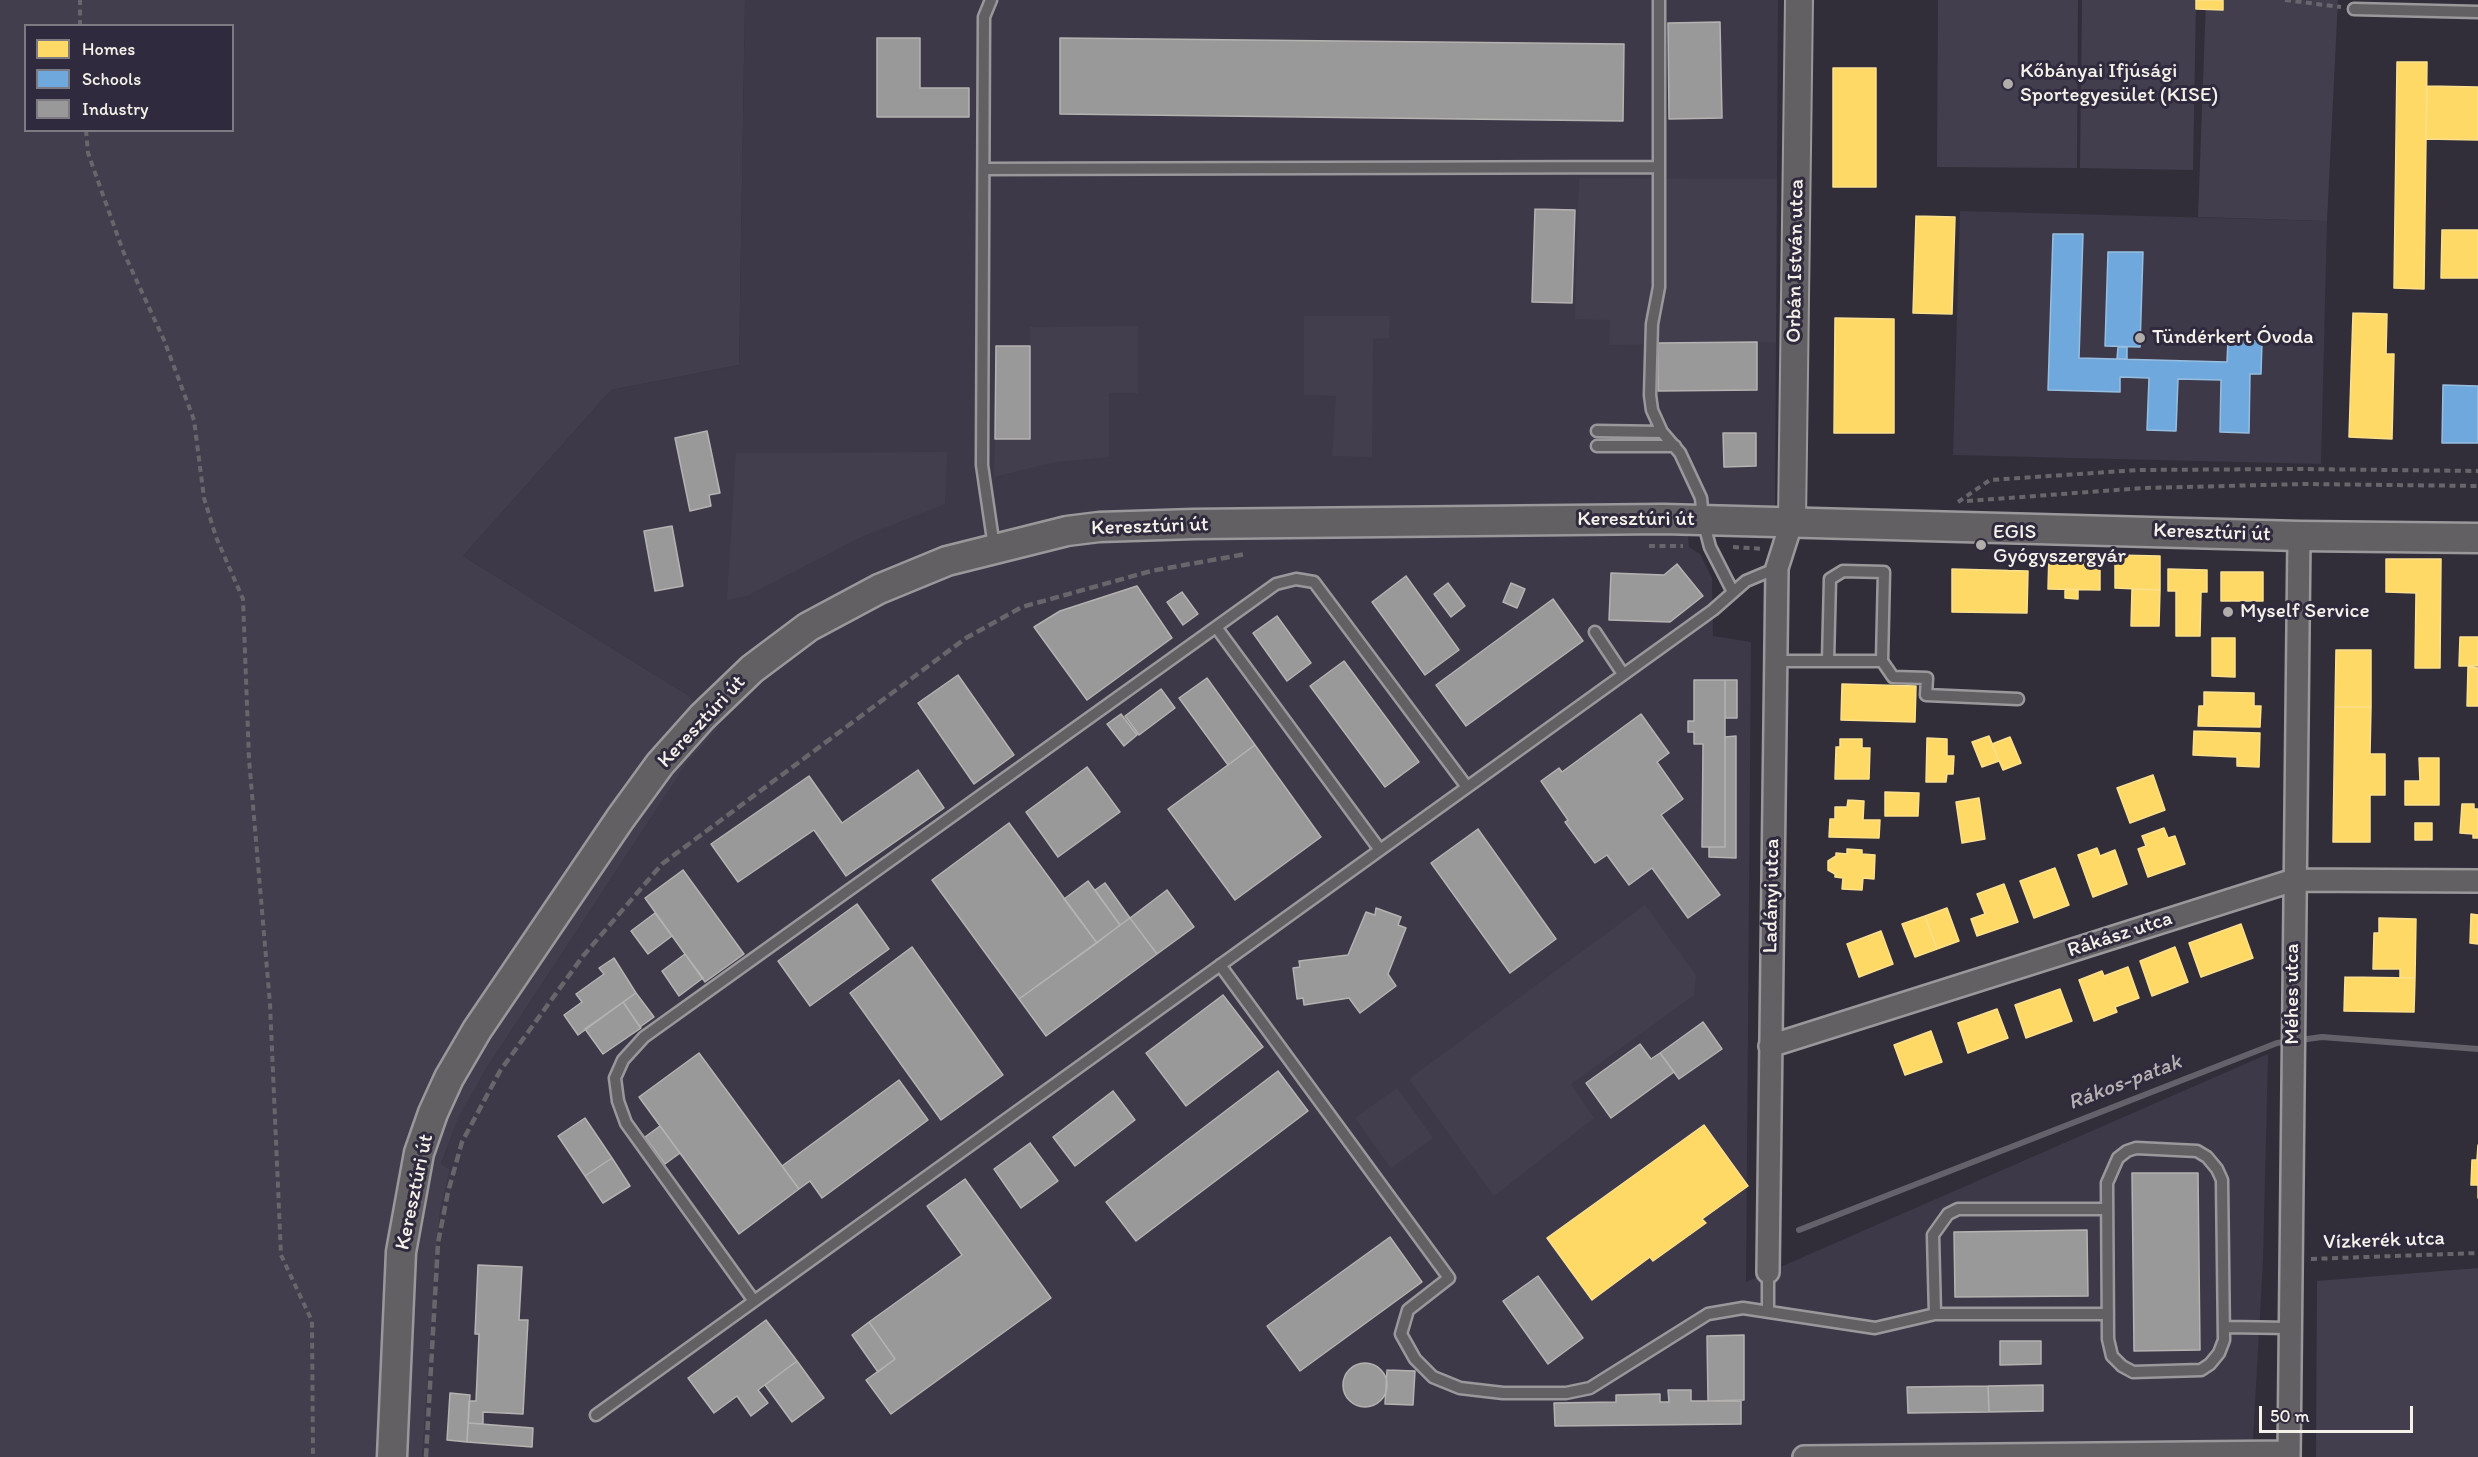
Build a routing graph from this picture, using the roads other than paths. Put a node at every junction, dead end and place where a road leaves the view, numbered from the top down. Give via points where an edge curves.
1 (991, 0) edge
2 (1659, 0) edge
3 (1799, 0) edge
4 (2354, 9) road end
5 (2478, 12) edge
6 (1659, 167) junction
7 (984, 169) junction
8 (1597, 431) dead end
9 (1662, 432) junction
10 (1597, 446) dead end
11 (1675, 446) junction
12 (1702, 520) junction
13 (1792, 521) junction
14 (2299, 536) junction
15 (2478, 538) edge
16 (994, 547) junction
17 (1780, 559) junction
18 (1733, 592) junction
19 (1216, 627) junction
20 (1594, 632) dead end
21 (1827, 660) junction
22 (1776, 661) junction
23 (1882, 661) junction
24 (1623, 674) junction
25 (2018, 699) dead end
26 (1467, 787) junction
27 (1380, 850) junction
28 (2294, 880) junction
29 (2478, 881) edge
30 (1221, 965) junction
31 (1770, 1046) junction
32 (2108, 1209) junction
33 (1768, 1272) joint
34 (754, 1301) junction
35 (1768, 1312) junction
36 (1935, 1314) junction
37 (2108, 1314) junction
38 (2225, 1327) junction
39 (2290, 1328) junction
40 (596, 1415) dead end
41 (2289, 1455) edge
42 (392, 1457) edge
43 (1804, 1457) edge

1 - 7 lane via 984,17
2 - 6 lane
3 - 13 street, Orbán István utca
4 - 5 lane
6 - 7 lane
6 - 9 lane via 1659,286 1652,324 1650,395
7 - 16 lane via 982,465
8 - 9 lane
9 - 11 lane
10 - 11 lane
11 - 12 lane via 1701,498
12 - 13 main road, Keresztúri út
12 - 16 main road, Keresztúri út via 1099,527
12 - 18 lane via 1710,547
13 - 14 main road, Keresztúri út
13 - 17 street, Ladányi utca
14 - 15 main road, Keresztúri út
14 - 28 street, Méhes utca
16 - 42 main road, Keresztúri út via 946,561 879,589 808,627 752,669 660,764 477,1030 433,1113 410,1192 401,1252
17 - 18 lane
17 - 22 street, Ladányi utca
18 - 24 lane
19 - 26 lane via 1276,584 1296,579 1314,582
19 - 27 lane
19 - 34 lane via 644,1036 623,1060 615,1078 626,1123
20 - 24 lane
21 - 22 lane
21 - 23 lane
21 - 23 lane via 1830,579 1843,571 1884,572
22 - 31 street, Ladányi utca
23 - 25 lane via 1893,677 1927,678 1926,694
24 - 26 lane
26 - 27 lane
27 - 30 lane
28 - 29 street, Rákász utca
28 - 31 street, Rákász utca
28 - 39 street, Méhes utca
30 - 34 lane
30 - 35 lane via 1449,1278 1408,1310 1401,1334 1415,1359 1433,1377 1461,1388 1492,1392 1566,1393 1590,1388 1708,1314 1743,1308
31 - 33 street, Ladányi utca
32 - 36 lane via 1958,1209 1948,1215 1934,1235
32 - 37 lane
32 - 38 lane via 2107,1183 2118,1158 2127,1151 2188,1150 2207,1157 2222,1180
33 - 35 lane
34 - 40 lane
35 - 36 lane via 1875,1328
36 - 37 lane
37 - 38 lane via 2112,1356 2133,1372 2201,1370 2219,1353
38 - 39 lane
39 - 41 street, Méhes utca
41 - 43 street, Méhes utca

